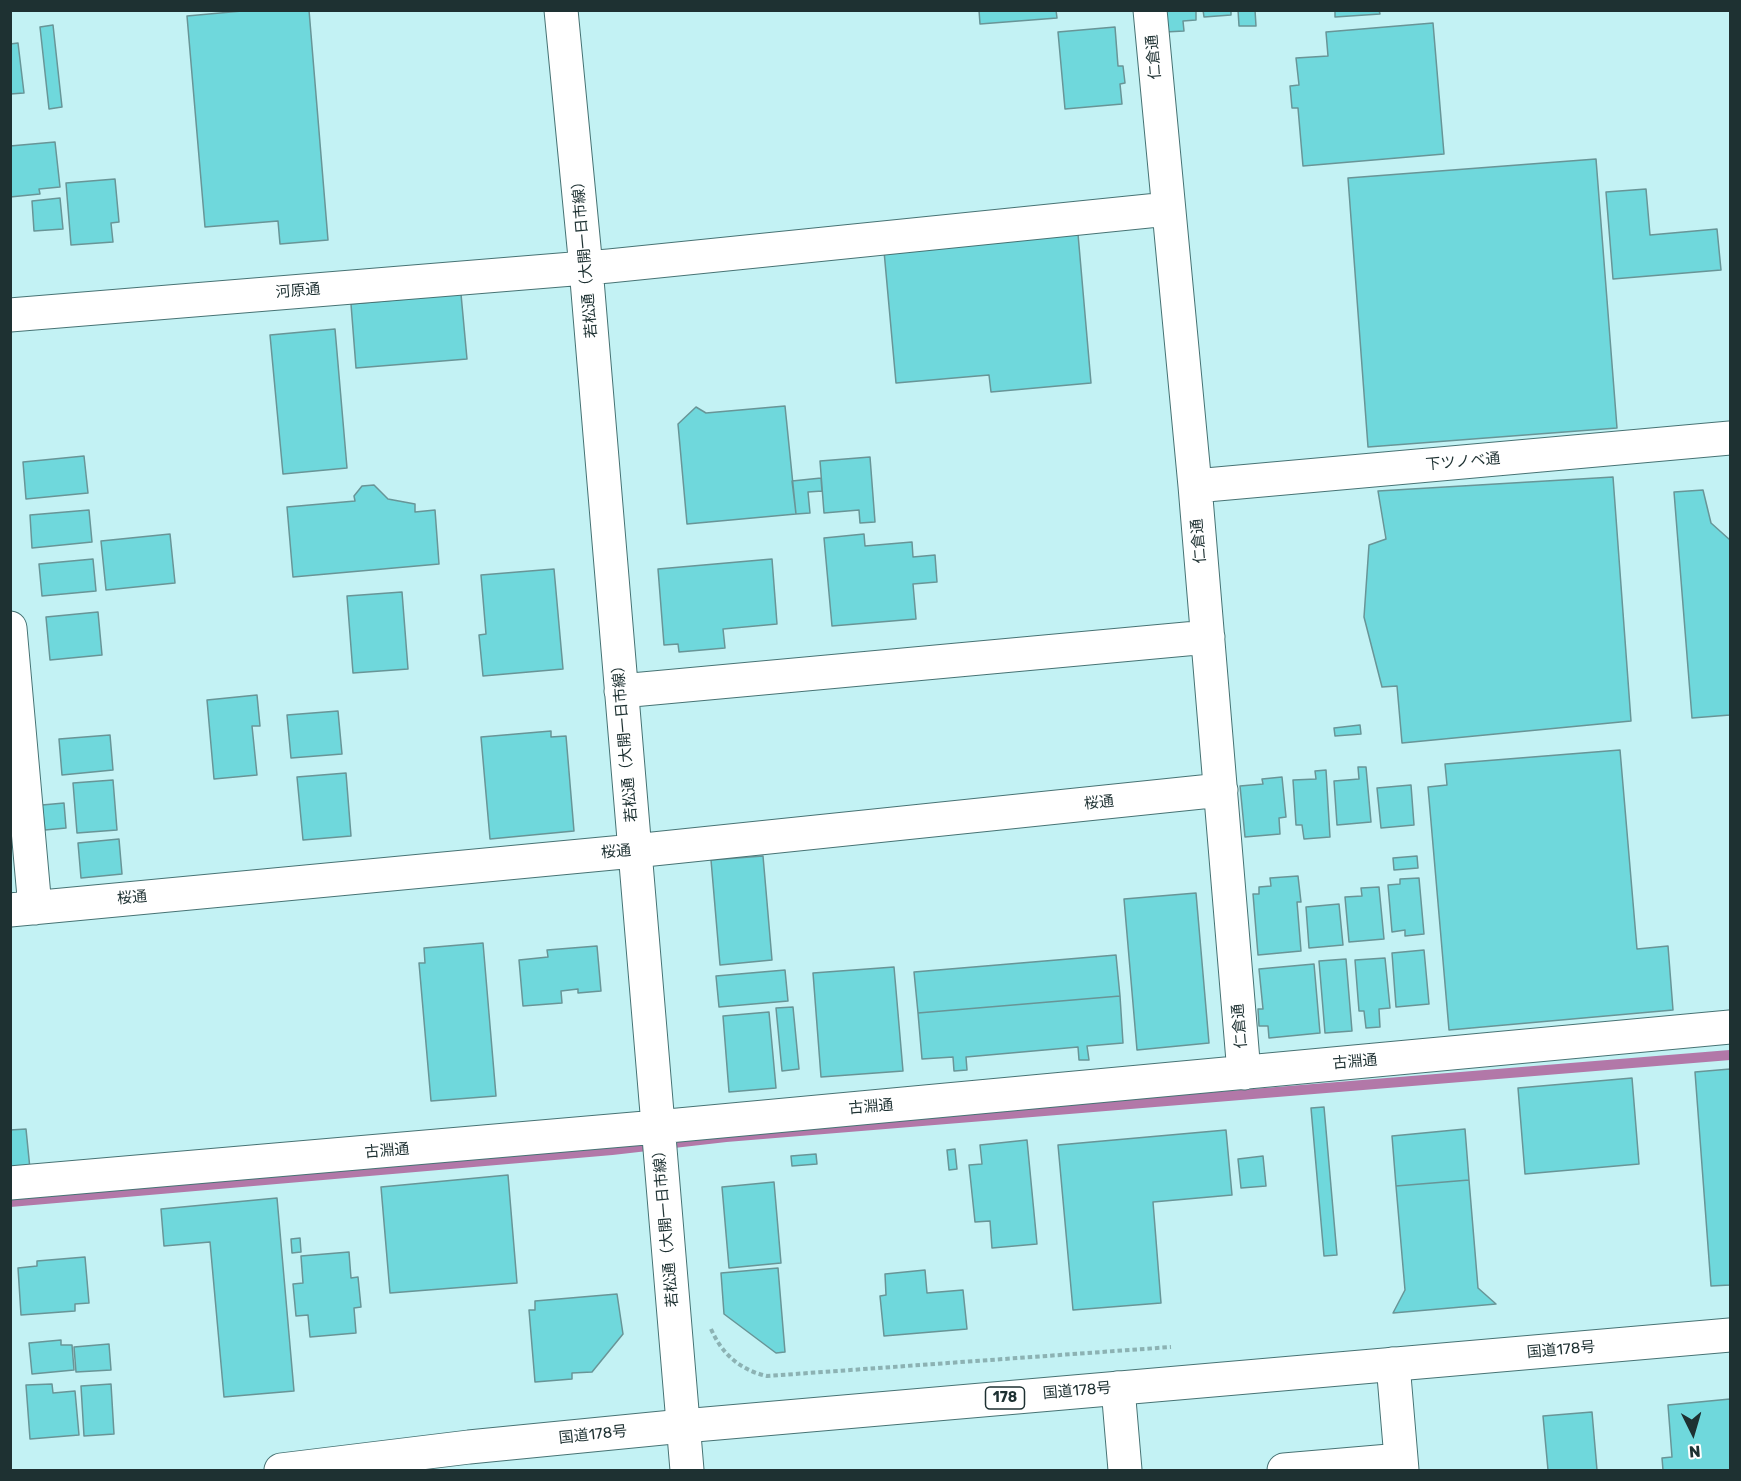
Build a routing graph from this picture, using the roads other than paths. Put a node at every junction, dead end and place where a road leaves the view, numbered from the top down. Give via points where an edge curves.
1 (561, 10) edge
2 (581, 10) edge
3 (1149, 10) edge
4 (1168, 209) junction
5 (598, 267) junction
6 (10, 315) edge
7 (1731, 438) edge
8 (1195, 486) junction
9 (10, 628) edge
10 (1208, 637) junction
11 (621, 691) junction
12 (1221, 790) junction
13 (634, 850) junction
14 (23, 909) edge
15 (1731, 1027) edge
16 (1244, 1072) junction
17 (657, 1127) junction
18 (10, 1183) edge
19 (1731, 1335) edge
20 (1393, 1364) junction
21 (1118, 1388) junction
22 (683, 1426) junction
23 (1402, 1466) edge
24 (281, 1470) edge
25 (687, 1470) edge
26 (1125, 1470) edge
27 (1284, 1470) edge

1 - 5 main road, 若松通（大開一日市線）
2 - 5 main road
3 - 4 main road, 仁倉通
4 - 5 main road, 河原通
4 - 8 main road, 仁倉通
5 - 6 main road, 河原通
5 - 11 main road, 若松通（大開一日市線）
7 - 8 main road, 下ツノベ通
8 - 10 main road, 仁倉通
9 - 14 main road
10 - 11 main road
10 - 12 main road, 仁倉通
11 - 13 main road, 若松通（大開一日市線）
12 - 13 main road, 桜通
12 - 16 main road, 仁倉通
13 - 14 main road, 桜通
13 - 17 main road, 若松通（大開一日市線）
15 - 16 main road, 古淵通
16 - 17 main road, 古淵通
17 - 18 main road, 古淵通
17 - 22 main road, 若松通（大開一日市線）
19 - 20 main road, 国道178号 / 178
20 - 21 main road, 国道178号 / 178
20 - 23 main road
21 - 22 main road, 国道178号 / 178
21 - 26 main road
22 - 24 main road, 国道178号 / 178
22 - 25 main road, 若松通（大開一日市線）
23 - 27 main road

